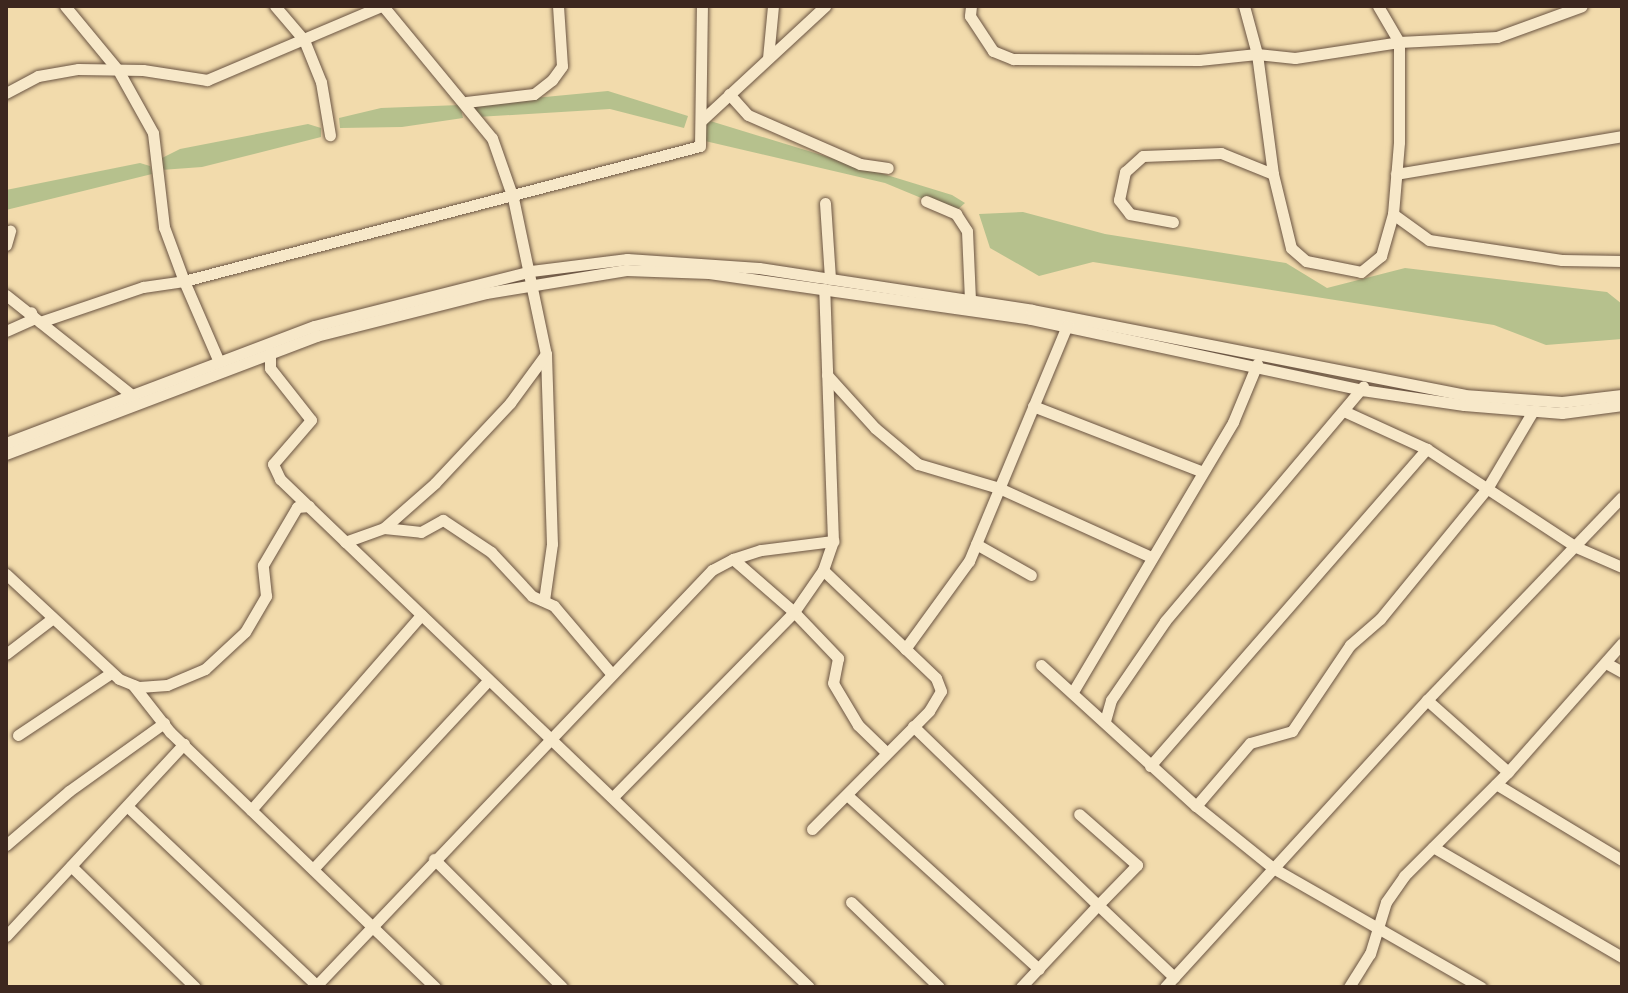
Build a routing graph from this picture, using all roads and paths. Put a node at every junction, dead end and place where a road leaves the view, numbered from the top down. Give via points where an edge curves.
1 (65, 6) edge
2 (275, 6) edge
3 (382, 6) edge
4 (558, 6) edge
5 (702, 6) edge
6 (773, 6) edge
7 (825, 6) edge
8 (971, 6) edge
9 (1244, 6) edge
10 (1378, 6) edge
11 (1582, 6) edge
12 (304, 40) junction
13 (1399, 42) junction
14 (1257, 54) junction
15 (768, 58) junction
16 (118, 70) junction
17 (6, 93) edge
18 (729, 94) junction
19 (466, 102) junction
20 (702, 120) junction
21 (330, 135) dead end
22 (1622, 136) edge
23 (888, 168) dead end
24 (1273, 174) junction
25 (1396, 174) junction
26 (513, 198) junction
27 (926, 201) dead end
28 (825, 203) dead end
29 (1393, 214) junction
30 (1173, 222) dead end
31 (10, 231) dead end
32 (6, 245) edge
33 (1622, 261) edge
34 (531, 271) junction
35 (184, 281) junction
36 (827, 284) junction
37 (532, 286) junction
38 (6, 295) edge
39 (970, 300) junction
40 (31, 312) junction
41 (40, 322) junction
42 (1067, 326) junction
43 (6, 331) edge
44 (270, 353) junction
45 (546, 354) junction
46 (219, 362) junction
47 (1257, 364) junction
48 (827, 374) junction
49 (1364, 384) junction
50 (1622, 395) edge
51 (133, 396) junction
52 (1622, 405) edge
53 (1033, 406) junction
54 (1533, 411) junction
55 (1346, 412) junction
56 (15, 444) edge
57 (1427, 449) junction
58 (6, 454) edge
59 (1201, 471) junction
60 (1488, 487) junction
61 (999, 488) junction
62 (1622, 497) edge
63 (309, 506) junction
64 (384, 528) junction
65 (833, 541) junction
66 (345, 542) junction
67 (976, 544) junction
68 (1576, 547) junction
69 (1151, 557) junction
70 (733, 559) junction
71 (1622, 567) edge
72 (823, 570) junction
73 (6, 574) edge
74 (1031, 575) dead end
75 (544, 600) junction
76 (794, 612) junction
77 (421, 615) junction
78 (53, 618) junction
79 (1622, 643) edge
80 (905, 649) junction
81 (6, 654) edge
82 (1606, 663) junction
83 (1041, 665) dead end
84 (610, 672) junction
85 (1622, 672) edge
86 (111, 673) junction
87 (488, 681) junction
88 (132, 684) junction
89 (1074, 690) junction
90 (1427, 700) junction
91 (1105, 721) junction
92 (164, 723) junction
93 (913, 726) junction
94 (18, 735) dead end
95 (551, 735) junction
96 (184, 744) junction
97 (885, 751) junction
98 (1150, 766) junction
99 (1508, 772) junction
100 (1496, 784) junction
101 (847, 795) junction
102 (613, 797) junction
103 (1196, 806) junction
104 (128, 807) junction
105 (251, 810) junction
106 (1079, 814) dead end
107 (812, 829) dead end
108 (6, 845) edge
109 (1433, 847) junction
110 (434, 859) junction
111 (1622, 860) edge
112 (71, 866) junction
113 (1273, 868) junction
114 (313, 869) junction
115 (851, 902) dead end
116 (1098, 905) junction
117 (1378, 924) junction
118 (372, 926) junction
119 (6, 936) edge
120 (1622, 957) edge
121 (1039, 969) junction
122 (1174, 977) junction
123 (1462, 982) edge
124 (316, 986) edge
125 (195, 987) edge
126 (435, 987) edge
127 (562, 987) edge
128 (809, 987) edge
129 (939, 987) edge
130 (1021, 987) edge
131 (1165, 987) edge
132 (1349, 987) edge
133 (1481, 987) edge

1 - 16 street
2 - 12 street
3 - 12 street
3 - 19 street via 448,89
4 - 19 street via 562,66 552,80 534,94
5 - 20 street
6 - 15 street
7 - 15 street
8 - 14 street via 970,16 993,51 1013,59 1199,60
9 - 14 street
10 - 13 street
11 - 13 street via 1497,37
12 - 16 street via 207,80
12 - 21 street via 321,82
13 - 14 street via 1295,58
13 - 25 street
14 - 24 street
15 - 18 street
16 - 17 street via 54,72
16 - 35 street via 153,133 164,227
18 - 20 street
18 - 23 street via 748,115 860,164
19 - 26 street via 474,122 494,142
20 - 26 street via 700,146
22 - 25 street
24 - 29 street via 1291,248 1306,261 1361,272 1381,256
24 - 30 street via 1221,153 1143,156 1125,172 1119,200 1130,214
25 - 29 street
26 - 34 street
26 - 35 street
27 - 39 street via 956,214 967,231
28 - 36 street
29 - 33 street via 1429,240 1562,260
31 - 32 street
34 - 36 street via 663,259
34 - 37 street
34 - 46 street via 314,326
35 - 41 street via 143,287
35 - 46 street
36 - 37 street via 663,271 586,274
36 - 39 street
36 - 42 street
36 - 48 street
37 - 44 street via 336,331
37 - 45 street
38 - 40 street
39 - 49 street
40 - 41 street
40 - 43 street via 33,319
41 - 51 street
42 - 47 street
42 - 53 street
44 - 56 street
44 - 63 street via 270,368 311,420 273,464 280,479
45 - 64 street via 486,431
45 - 75 street via 552,544
46 - 51 street
47 - 49 street
47 - 59 street via 1233,422
48 - 61 street via 875,428 918,464
48 - 65 street
49 - 50 street via 1513,400 1562,402
49 - 54 street
49 - 55 street
51 - 56 street
52 - 54 street
53 - 59 street
53 - 61 street
54 - 60 street
55 - 57 street
55 - 91 street via 1165,621 1111,700
56 - 58 street
57 - 60 street
57 - 98 street
59 - 69 street
60 - 68 street
60 - 103 street via 1380,619 1350,645 1292,731 1250,743
61 - 67 street
61 - 69 street
62 - 68 street
63 - 66 street
63 - 88 street via 297,507 263,565 266,596 233,644 205,669 167,685
64 - 66 street
64 - 75 street via 421,532 443,520 491,552 532,596
65 - 70 street
65 - 72 street
66 - 77 street
67 - 74 street
67 - 80 street via 944,602
68 - 71 street
68 - 90 street
69 - 89 street
70 - 76 street
70 - 84 street via 712,570
72 - 76 street
72 - 80 street
73 - 78 street
75 - 84 street
76 - 97 street via 838,658 833,683 858,725
76 - 102 street
77 - 87 street
77 - 105 street
78 - 81 street
78 - 86 street
79 - 82 street
80 - 93 street via 941,687 937,702
82 - 85 street
82 - 99 street
83 - 89 street
84 - 95 street
86 - 88 street
86 - 94 street
87 - 95 street
87 - 114 street
88 - 92 street
89 - 91 street
90 - 99 street
90 - 113 street
91 - 98 street
92 - 96 street
92 - 108 street via 69,791
93 - 97 street
93 - 116 street
95 - 102 street
95 - 110 street
96 - 104 street
96 - 105 street
97 - 101 street
98 - 103 street
99 - 100 street
100 - 109 street
100 - 111 street
101 - 107 street
101 - 121 street
102 - 128 street
103 - 113 street
104 - 112 street
104 - 124 street
105 - 114 street
106 - 116 street via 1137,865
109 - 117 street via 1395,889
109 - 120 street
110 - 118 street
110 - 127 street
112 - 119 street
112 - 125 street
113 - 117 street
113 - 122 street
114 - 118 street
115 - 129 street
116 - 121 street
116 - 122 street
117 - 123 street
117 - 132 street via 1364,965
118 - 124 street
118 - 126 street
121 - 130 street
122 - 131 street
123 - 133 street

